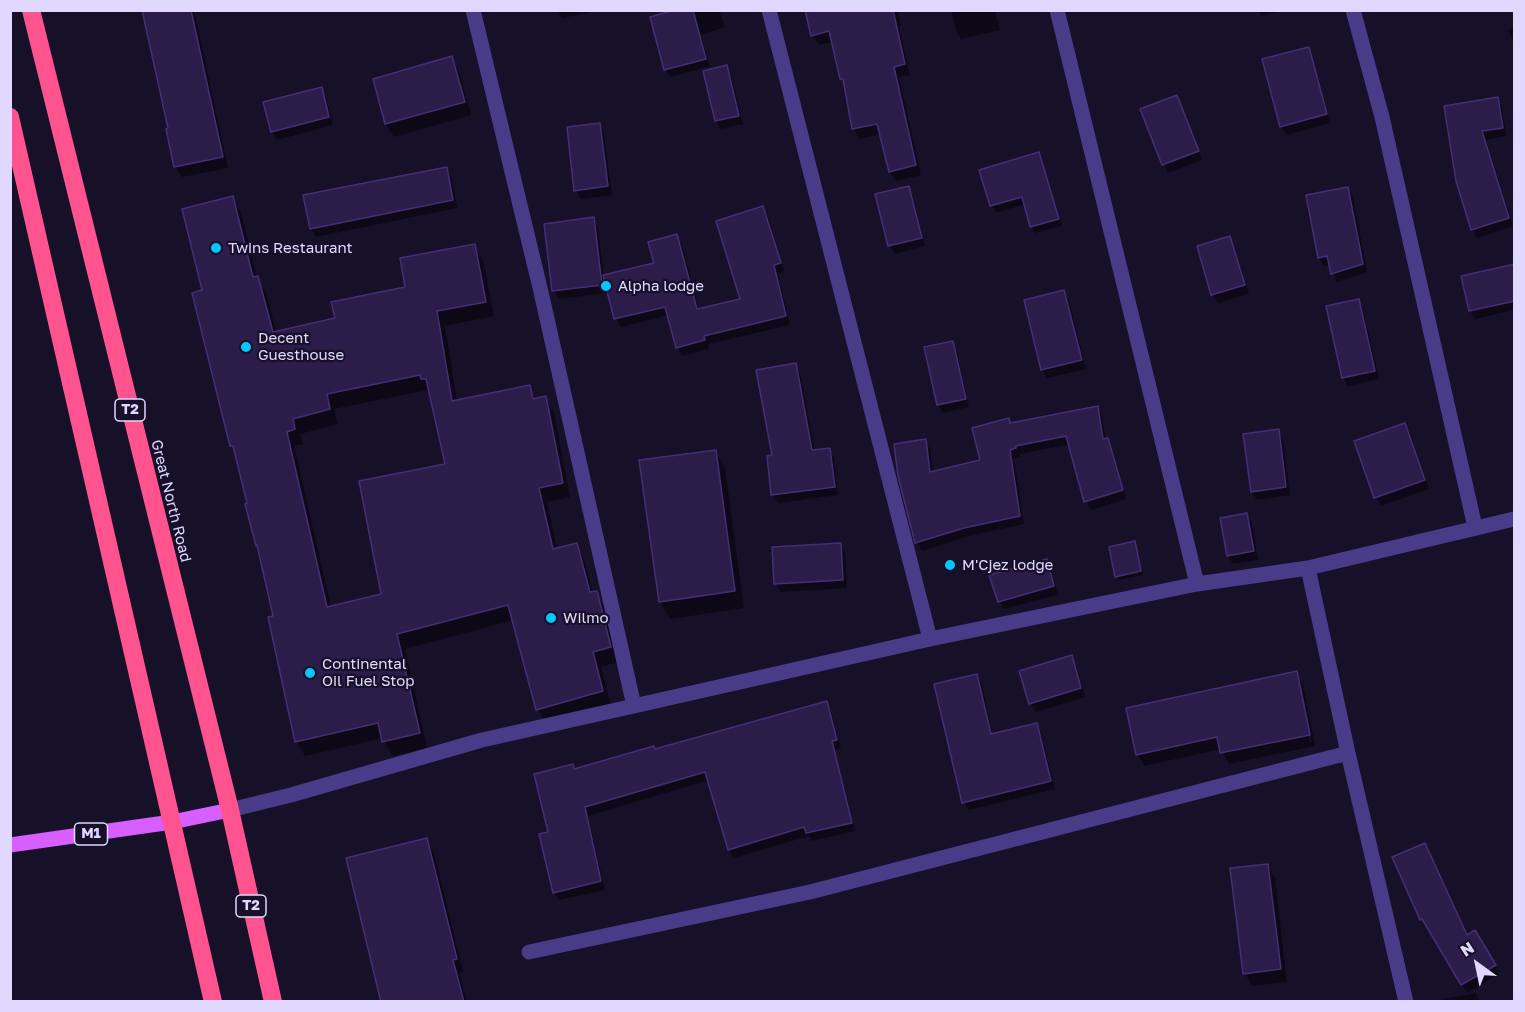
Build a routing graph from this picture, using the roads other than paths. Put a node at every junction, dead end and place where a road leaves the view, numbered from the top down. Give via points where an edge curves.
1 (31, 10) edge
2 (473, 10) edge
3 (770, 10) edge
4 (1057, 10) edge
5 (1353, 10) edge
6 (10, 117) edge
7 (1515, 519) edge
8 (1475, 527) junction
9 (1308, 568) junction
10 (1197, 584) junction
11 (930, 639) junction
12 (634, 706) junction
13 (1347, 753) junction
14 (230, 810) junction
15 (172, 822) junction
16 (10, 845) edge
17 (529, 952) dead end
18 (213, 1002) edge
19 (273, 1002) edge
20 (1406, 1002) edge

1 - 14 highway, Great North Road / T2
2 - 12 street
3 - 11 street
4 - 10 street
5 - 8 street
6 - 15 highway
7 - 8 street
8 - 9 street
9 - 10 street
9 - 13 street
10 - 11 street
11 - 12 street
12 - 14 street via 482,740
13 - 17 street via 810,892
13 - 20 street
14 - 15 main road, M1
14 - 19 highway, Great North Road / T2
15 - 16 main road, M1
15 - 18 highway

